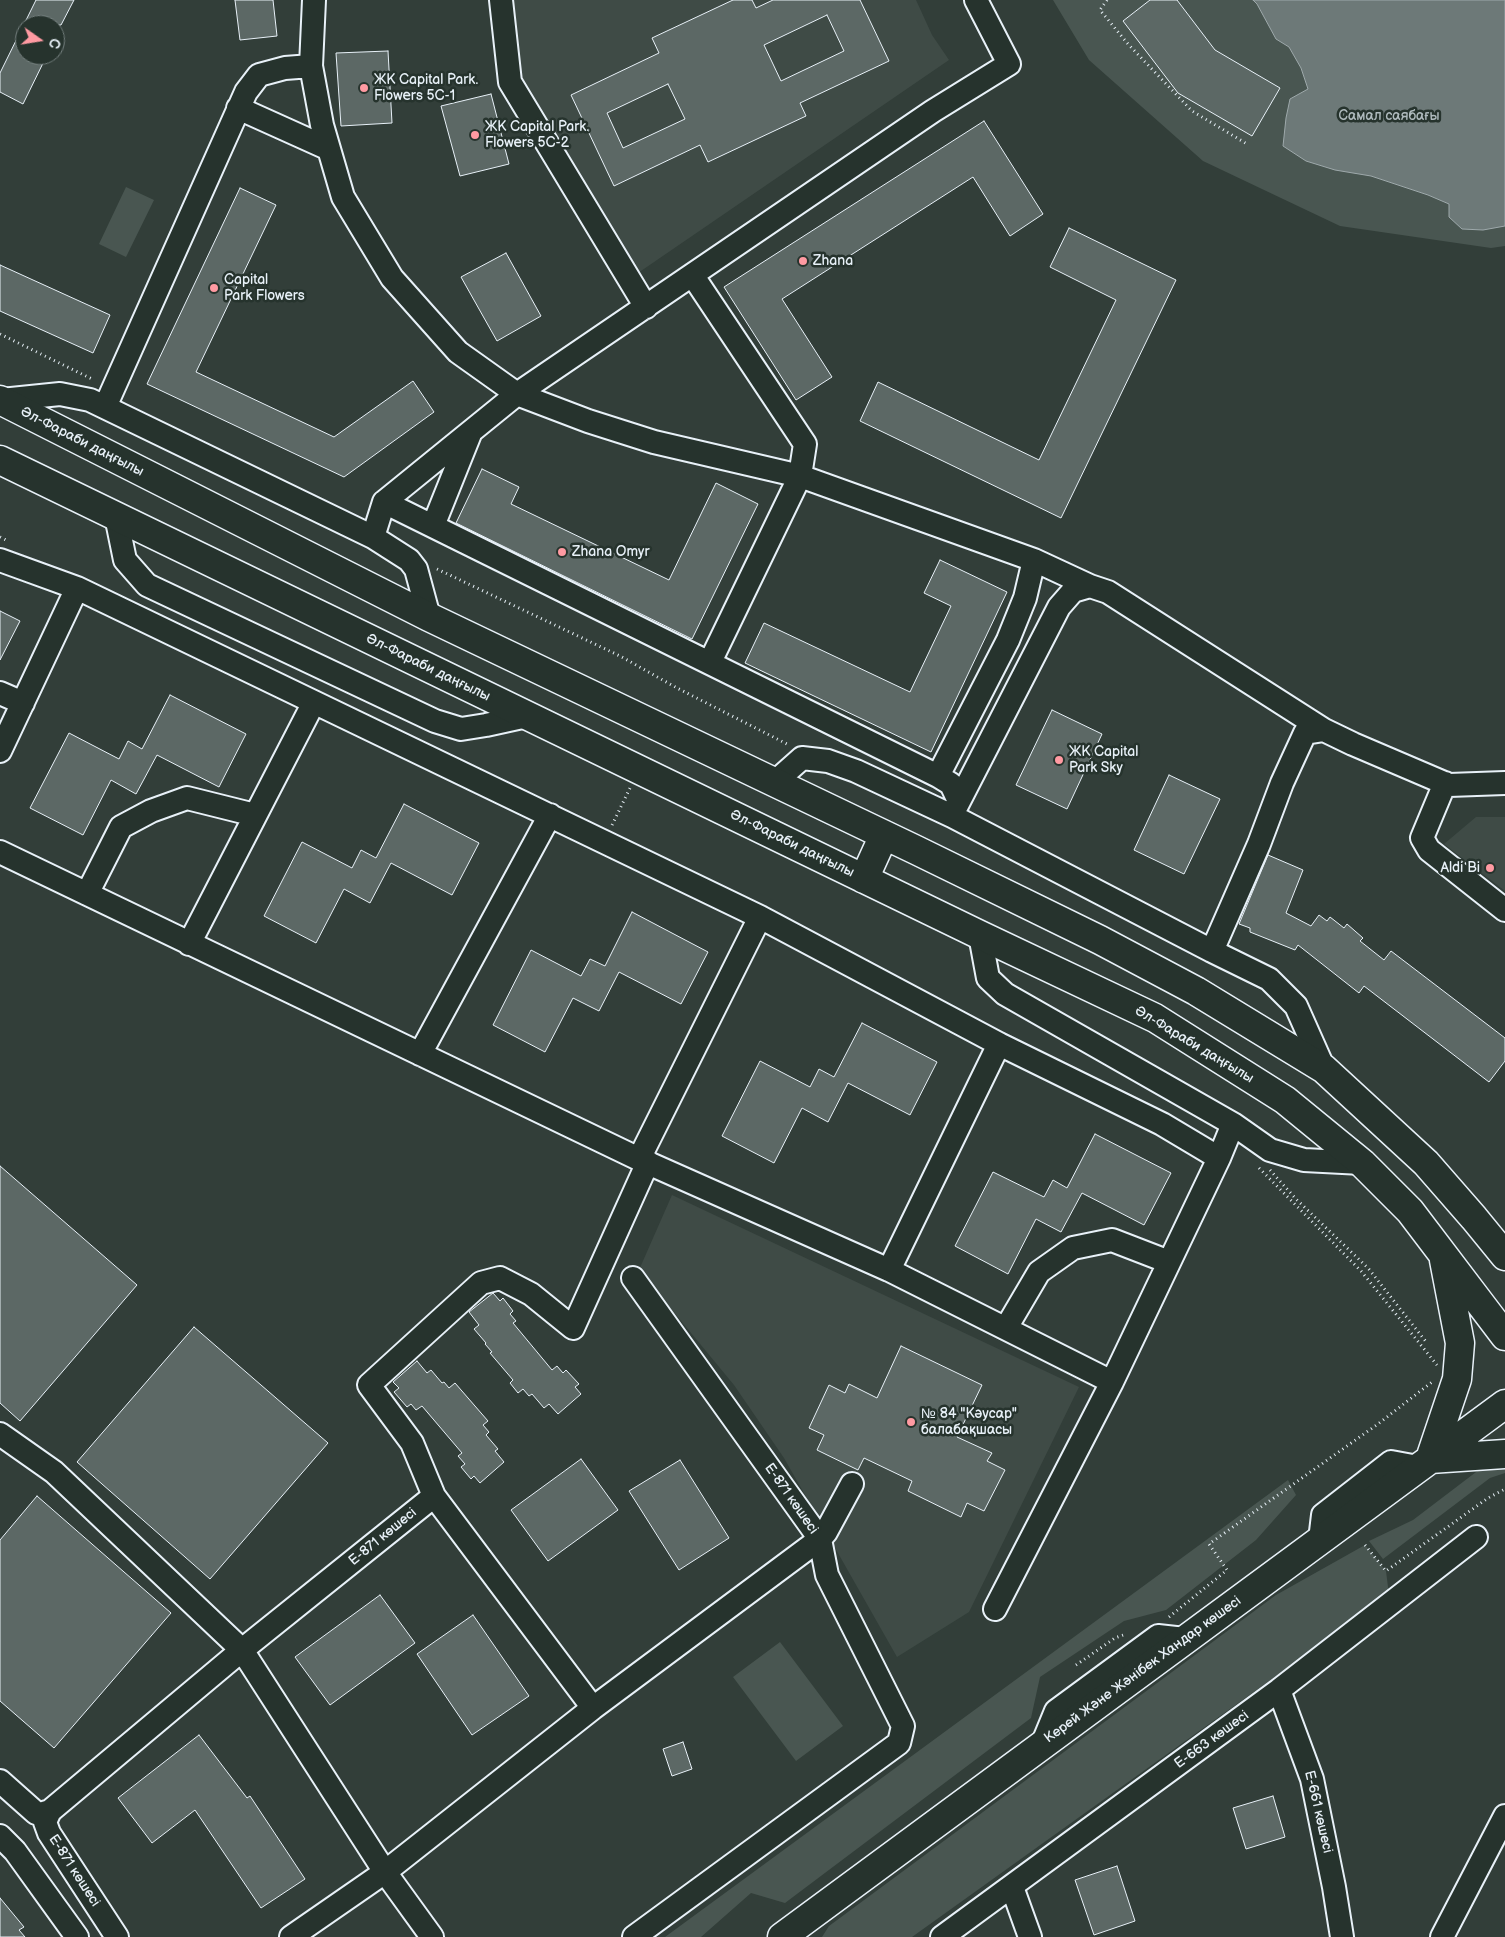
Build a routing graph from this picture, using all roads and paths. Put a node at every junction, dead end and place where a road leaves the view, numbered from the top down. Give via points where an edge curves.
1 (314, 0) edge
2 (501, 0) edge
3 (976, 0) edge
4 (1107, 0) edge
5 (311, 66) junction
6 (238, 108) junction
7 (1248, 144) dead end
8 (329, 149) junction
9 (693, 276) junction
10 (646, 307) junction
11 (517, 394) junction
12 (0, 400) edge
13 (105, 407) junction
14 (472, 431) junction
15 (0, 460) edge
16 (800, 476) junction
17 (384, 502) junction
18 (116, 516) junction
19 (433, 526) junction
20 (374, 537) junction
21 (0, 560) edge
22 (1034, 560) junction
23 (437, 569) dead end
24 (1090, 586) junction
25 (77, 588) junction
26 (429, 618) junction
27 (710, 662) junction
28 (0, 693) edge
29 (23, 702) junction
30 (314, 702) junction
31 (527, 716) junction
32 (1324, 730) junction
33 (0, 751) edge
34 (817, 760) junction
35 (938, 776) junction
36 (775, 782) junction
37 (1445, 783) junction
38 (1505, 783) edge
39 (955, 808) junction
40 (255, 815) junction
41 (550, 815) junction
42 (884, 835) junction
43 (0, 852) edge
44 (864, 879) junction
45 (87, 894) junction
46 (1505, 910) edge
47 (760, 917) junction
48 (980, 935) junction
49 (189, 944) junction
50 (1212, 951) junction
51 (999, 1044) junction
52 (420, 1054) junction
53 (1324, 1069) junction
54 (1233, 1124) junction
55 (1219, 1158) junction
56 (644, 1161) junction
57 (1254, 1162) dead end
58 (1264, 1163) dead end
59 (1362, 1163) junction
60 (1474, 1218) junction
61 (1505, 1234) edge
62 (1443, 1254) junction
63 (1505, 1256) edge
64 (1169, 1262) junction
65 (889, 1270) junction
66 (633, 1278) dead end
67 (1006, 1328) junction
68 (1505, 1336) edge
69 (1427, 1344) dead end
70 (1438, 1367) dead end
71 (1436, 1379) dead end
72 (1112, 1382) junction
73 (1505, 1404) edge
74 (0, 1434) edge
75 (1505, 1454) edge
76 (1424, 1463) junction
77 (852, 1484) dead end
78 (1505, 1489) edge
79 (434, 1496) junction
80 (1476, 1537) dead end
81 (820, 1539) junction
82 (1365, 1545) dead end
83 (1226, 1570) dead end
84 (995, 1609) dead end
85 (242, 1650) junction
86 (1280, 1690) junction
87 (593, 1708) junction
88 (0, 1781) edge
89 (50, 1811) junction
90 (1505, 1816) edge
91 (0, 1836) edge
92 (385, 1872) junction
93 (1012, 1887) junction
94 (802, 1928) edge
95 (77, 1937) edge
96 (117, 1937) edge
97 (291, 1937) edge
98 (432, 1937) edge
99 (634, 1937) edge
100 (782, 1937) edge
101 (942, 1937) edge
102 (1030, 1937) edge
103 (1342, 1937) edge
104 (1442, 1937) edge

1 - 5 street
2 - 10 street via 510,82
3 - 9 street via 1009,64 933,111
4 - 7 path via 1100,10 1192,111
5 - 6 street via 259,74
5 - 8 street
6 - 8 street
6 - 13 street
8 - 11 street via 343,197 392,278 458,352
9 - 10 street
9 - 16 street via 805,444
10 - 11 street
11 - 14 street
11 - 16 street via 654,442
12 - 13 street via 60,394 90,400
12 - 26 main road, Әл-Фараби даңғылы
13 - 20 street
14 - 17 street
14 - 19 street
15 - 18 main road, Әл-Фараби даңғылы
16 - 22 street
16 - 27 street
17 - 19 street
17 - 20 street
18 - 31 main road, Әл-Фараби даңғылы
18 - 31 street via 125,560 147,585 435,721 461,729
19 - 27 street
20 - 26 street via 409,560 416,570
21 - 25 street
22 - 24 street
22 - 35 street via 1025,598 1008,640
23 - 34 path via 620,656
24 - 32 street via 1108,592
24 - 39 street via 1074,591 1059,607
25 - 29 street
25 - 30 street
26 - 36 main road, Әл-Фараби даңғылы
27 - 35 street
28 - 29 street
29 - 33 street
30 - 40 street
30 - 41 street
31 - 44 main road, Әл-Фараби даңғылы
32 - 37 street
32 - 50 street via 1305,733 1300,742 1260,844
34 - 36 street via 802,758
34 - 39 street via 828,761
35 - 39 street via 951,784
36 - 42 main road, Әл-Фараби даңғылы
37 - 38 street
37 - 46 street via 1422,838 1429,850
39 - 50 street
40 - 45 street via 188,798 151,811 121,827
40 - 49 street
41 - 47 street
41 - 52 street
42 - 44 main road
42 - 53 main road, Әл-Фараби даңғылы via 1170,977
43 - 45 street
44 - 48 main road, Әл-Фараби даңғылы
45 - 49 street
47 - 51 street
47 - 56 street
48 - 54 street via 988,978 1005,994
48 - 59 main road, Әл-Фараби даңғылы via 1155,1018 1285,1100
49 - 52 street
50 - 53 street via 1269,979 1296,1006
51 - 55 street via 1162,1124
51 - 65 street
52 - 56 street
53 - 60 main road, Әл-Фараби даңғылы via 1426,1163
54 - 55 street
54 - 59 street via 1270,1150 1304,1160
55 - 64 street
56 - 65 street
56 - 79 street via 572,1328 531,1294 500,1278 481,1283 369,1385 412,1443
57 - 70 path via 1361,1271
58 - 69 path via 1296,1199 1368,1268
59 - 62 main road, Әл-Фараби даңғылы via 1410,1212
60 - 61 main road
60 - 63 main road, Әл-Фараби даңғылы
62 - 68 main road, Әл-Фараби даңғылы
62 - 76 main road via 1460,1343 1456,1379
64 - 67 street via 1112,1240 1073,1248 1039,1272
64 - 72 street
65 - 67 street
66 - 81 street, Е-871 көшесі
67 - 72 street
71 - 83 path via 1209,1544
72 - 84 street
73 - 76 main road, Керей Және Жәнібек Хандар көшесі
74 - 85 street via 54,1472
75 - 76 main road
76 - 94 main road, Керей Және Жәнібек Хандар көшесі via 1042,1745
77 - 81 street
78 - 82 path via 1386,1571
79 - 85 street, Е-871 көшесі
79 - 87 street
80 - 86 street, Е-663 көшесі
81 - 87 street, Е-871 көшесі
81 - 99 street via 828,1575 903,1726 899,1743
85 - 89 street, Е-871 көшесі
85 - 92 street
86 - 93 street, Е-663 көшесі
86 - 103 street, Е-661 көшесі via 1312,1779
87 - 92 street, Е-871 көшесі
88 - 89 street via 36,1813
89 - 96 street, Е-871 көшесі via 46,1822 49,1833
90 - 104 street
91 - 95 street via 16,1851
92 - 97 street, Е-871 көшесі
92 - 98 street
93 - 101 street, Е-663 көшесі
93 - 102 street
94 - 100 main road, Керей Және Жәнібек Хандар көшесі

